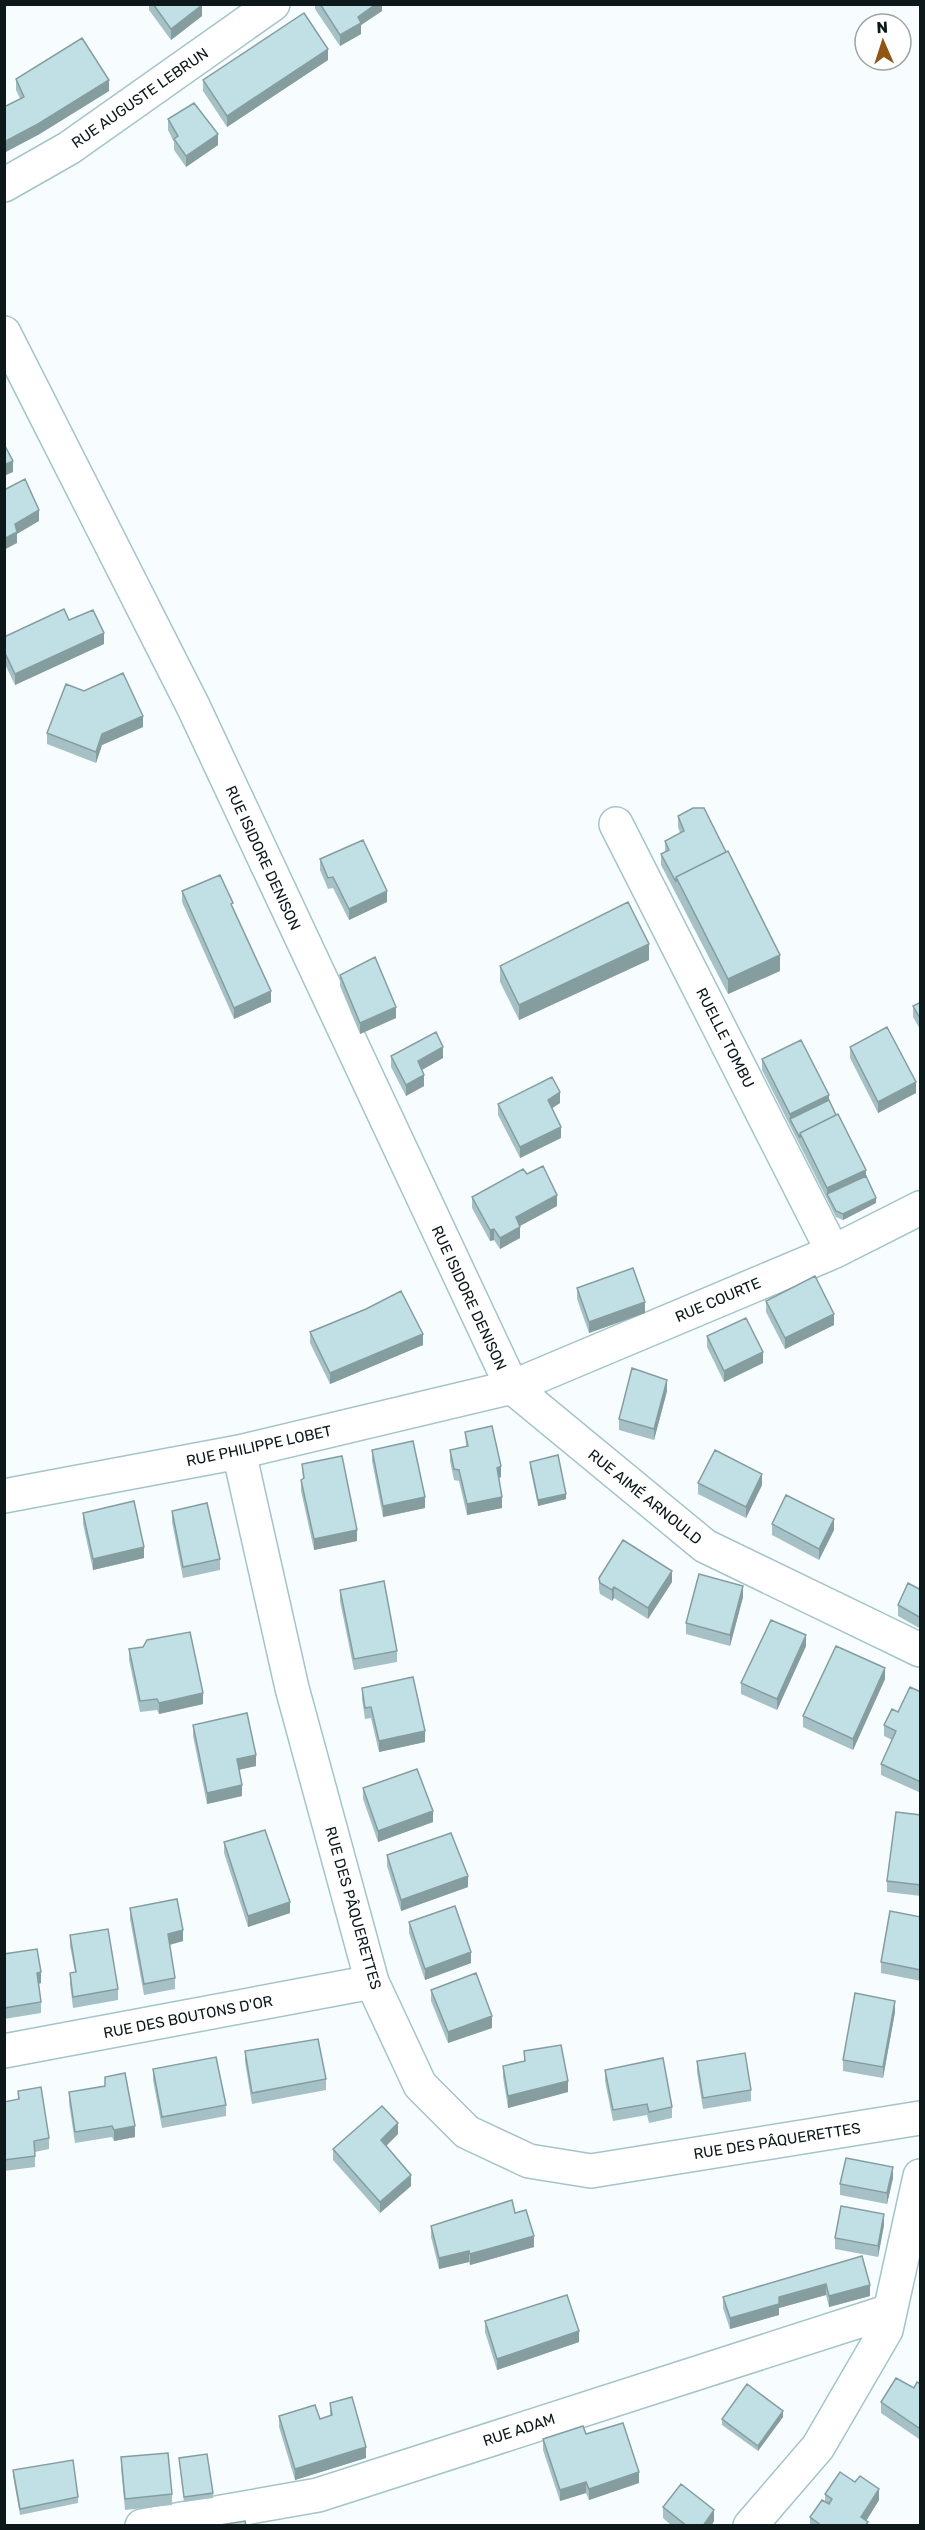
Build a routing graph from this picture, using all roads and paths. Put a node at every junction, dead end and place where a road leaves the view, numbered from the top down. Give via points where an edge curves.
1 (273, 4) edge
2 (4, 185) edge
3 (4, 333) edge
4 (616, 824) dead end
5 (921, 1208) edge
6 (833, 1252) junction
7 (512, 1387) junction
8 (239, 1452) junction
9 (4, 1496) edge
10 (921, 1650) edge
11 (372, 1982) junction
12 (4, 2051) edge
13 (921, 2118) edge
14 (921, 2176) edge
15 (890, 2311) junction
16 (142, 2526) edge
17 (750, 2526) edge

1 - 2 street, RUE AUGUSTE LEBRUN via 69,148
3 - 7 street, RUE ISIDORE DENISON via 193,706
4 - 6 street, RUELLE TOMBU
5 - 6 street, RUE COURTE
6 - 7 street, RUE COURTE
7 - 8 street, RUE PHILIPPE LOBET
7 - 10 street, RUE AIMÉ ARNOULD via 705,1546
8 - 9 street, RUE PHILIPPE LOBET
8 - 11 street, RUE DES PÂQUERETTES via 292,1688
11 - 12 street, RUE DES BOUTONS D'OR
11 - 13 street, RUE DES PÂQUERETTES via 420,2085 467,2132 529,2161 591,2171
14 - 15 street
15 - 16 street, RUE ADAM via 318,2495
15 - 17 street via 886,2330 818,2447

